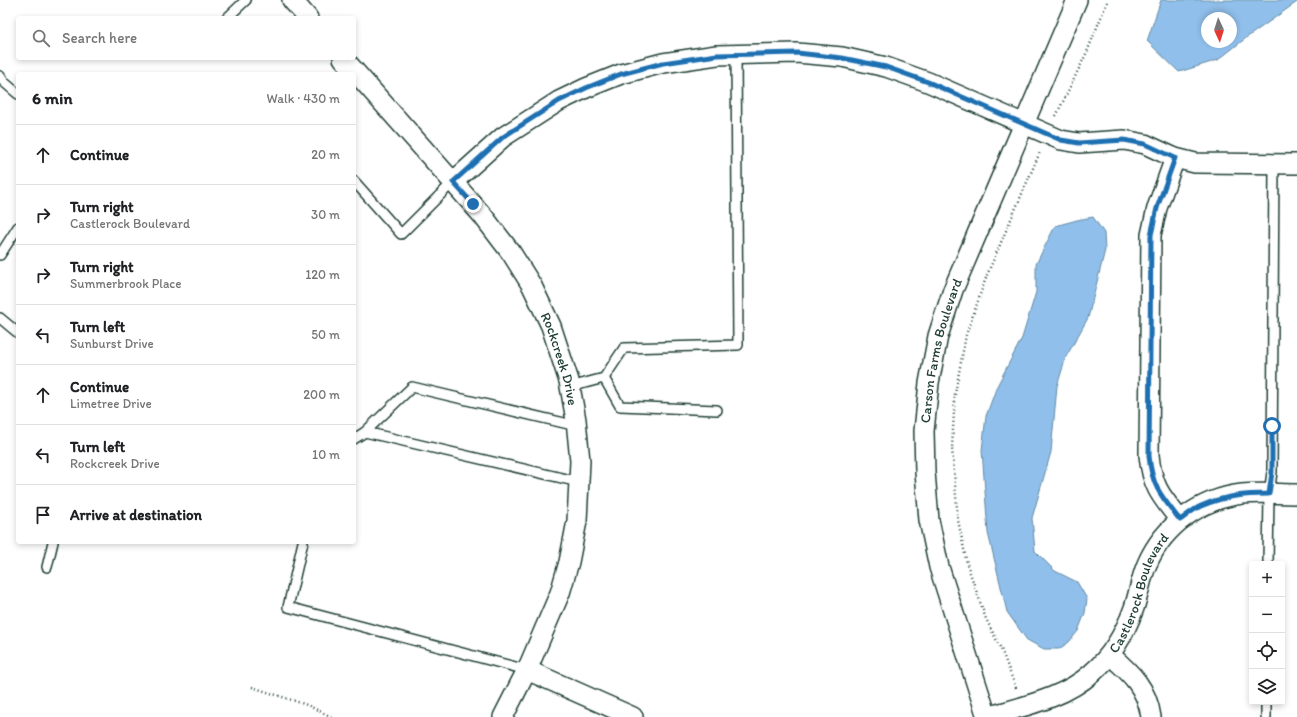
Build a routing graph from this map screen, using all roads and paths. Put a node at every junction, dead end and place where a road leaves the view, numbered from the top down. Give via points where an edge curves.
1 (246, 0) edge
2 (292, 0) edge
3 (1077, 0) edge
4 (1108, 0) edge
5 (229, 16) edge
6 (306, 16) edge
7 (736, 54) junction
8 (346, 60) edge
9 (0, 76) edge
10 (16, 92) edge
11 (1024, 124) junction
12 (1047, 135) junction
13 (1175, 158) junction
14 (1274, 164) junction
15 (1297, 164) edge
16 (453, 182) junction
17 (356, 183) edge
18 (16, 230) edge
19 (0, 255) edge
20 (0, 318) edge
21 (16, 331) edge
22 (604, 378) junction
23 (570, 387) junction
24 (717, 410) dead end
25 (577, 426) junction
26 (365, 432) junction
27 (356, 438) edge
28 (579, 482) junction
29 (1269, 494) junction
30 (1297, 494) edge
31 (1180, 520) junction
32 (53, 544) edge
33 (302, 544) edge
34 (1268, 561) edge
35 (47, 567) dead end
36 (1110, 655) junction
37 (527, 670) junction
38 (252, 687) dead end
39 (1266, 705) edge
40 (1023, 707) junction
41 (332, 717) edge
42 (503, 717) edge
43 (633, 717) edge
44 (987, 717) edge
45 (1151, 717) edge
46 (1266, 717) edge

1 - 5 lane
2 - 6 street
3 - 11 street, Carson Farms Boulevard
4 - 12 path via 1087,52
7 - 11 street via 797,53 842,58 886,67 928,82
7 - 16 street via 663,63 621,74 586,88 559,101 503,137
7 - 22 lane via 738,345 624,348
8 - 16 street, Rockcreek Drive
9 - 10 lane
11 - 12 street
11 - 44 street, Carson Farms Boulevard via 953,290 938,336 929,383 924,431 929,520 939,567
12 - 13 street via 1079,143 1124,140 1145,144
12 - 40 path via 987,274 966,335 955,394 952,448 958,520 967,564 986,619 1001,649
13 - 14 street via 1195,163
13 - 31 street via 1157,208 1151,235 1149,456 1150,472 1157,490
14 - 15 street
14 - 29 lane via 1272,472
16 - 17 lane via 401,234
16 - 23 street, Rockcreek Drive via 512,254 532,286 551,326
18 - 19 lane
20 - 21 lane
22 - 23 lane
22 - 24 lane via 620,406
23 - 25 street, Rockcreek Drive
25 - 26 lane via 412,388
25 - 28 street, Rockcreek Drive
26 - 27 lane
26 - 28 lane
28 - 37 street, Rockcreek Drive via 577,521 569,562 560,593
29 - 30 street, Castlerock Boulevard
29 - 31 street, Castlerock Boulevard via 1244,494 1222,498 1200,506
29 - 34 lane
31 - 36 street, Castlerock Boulevard via 1160,541 1147,564 1134,608 1124,632
32 - 35 lane
33 - 37 lane via 288,607
36 - 40 street, Castlerock Boulevard via 1092,674 1071,689 1048,700
36 - 45 street via 1130,672 1142,690
37 - 42 street, Rockcreek Drive
37 - 43 street
38 - 41 path via 307,704
39 - 46 lane
40 - 44 street, Castlerock Boulevard

